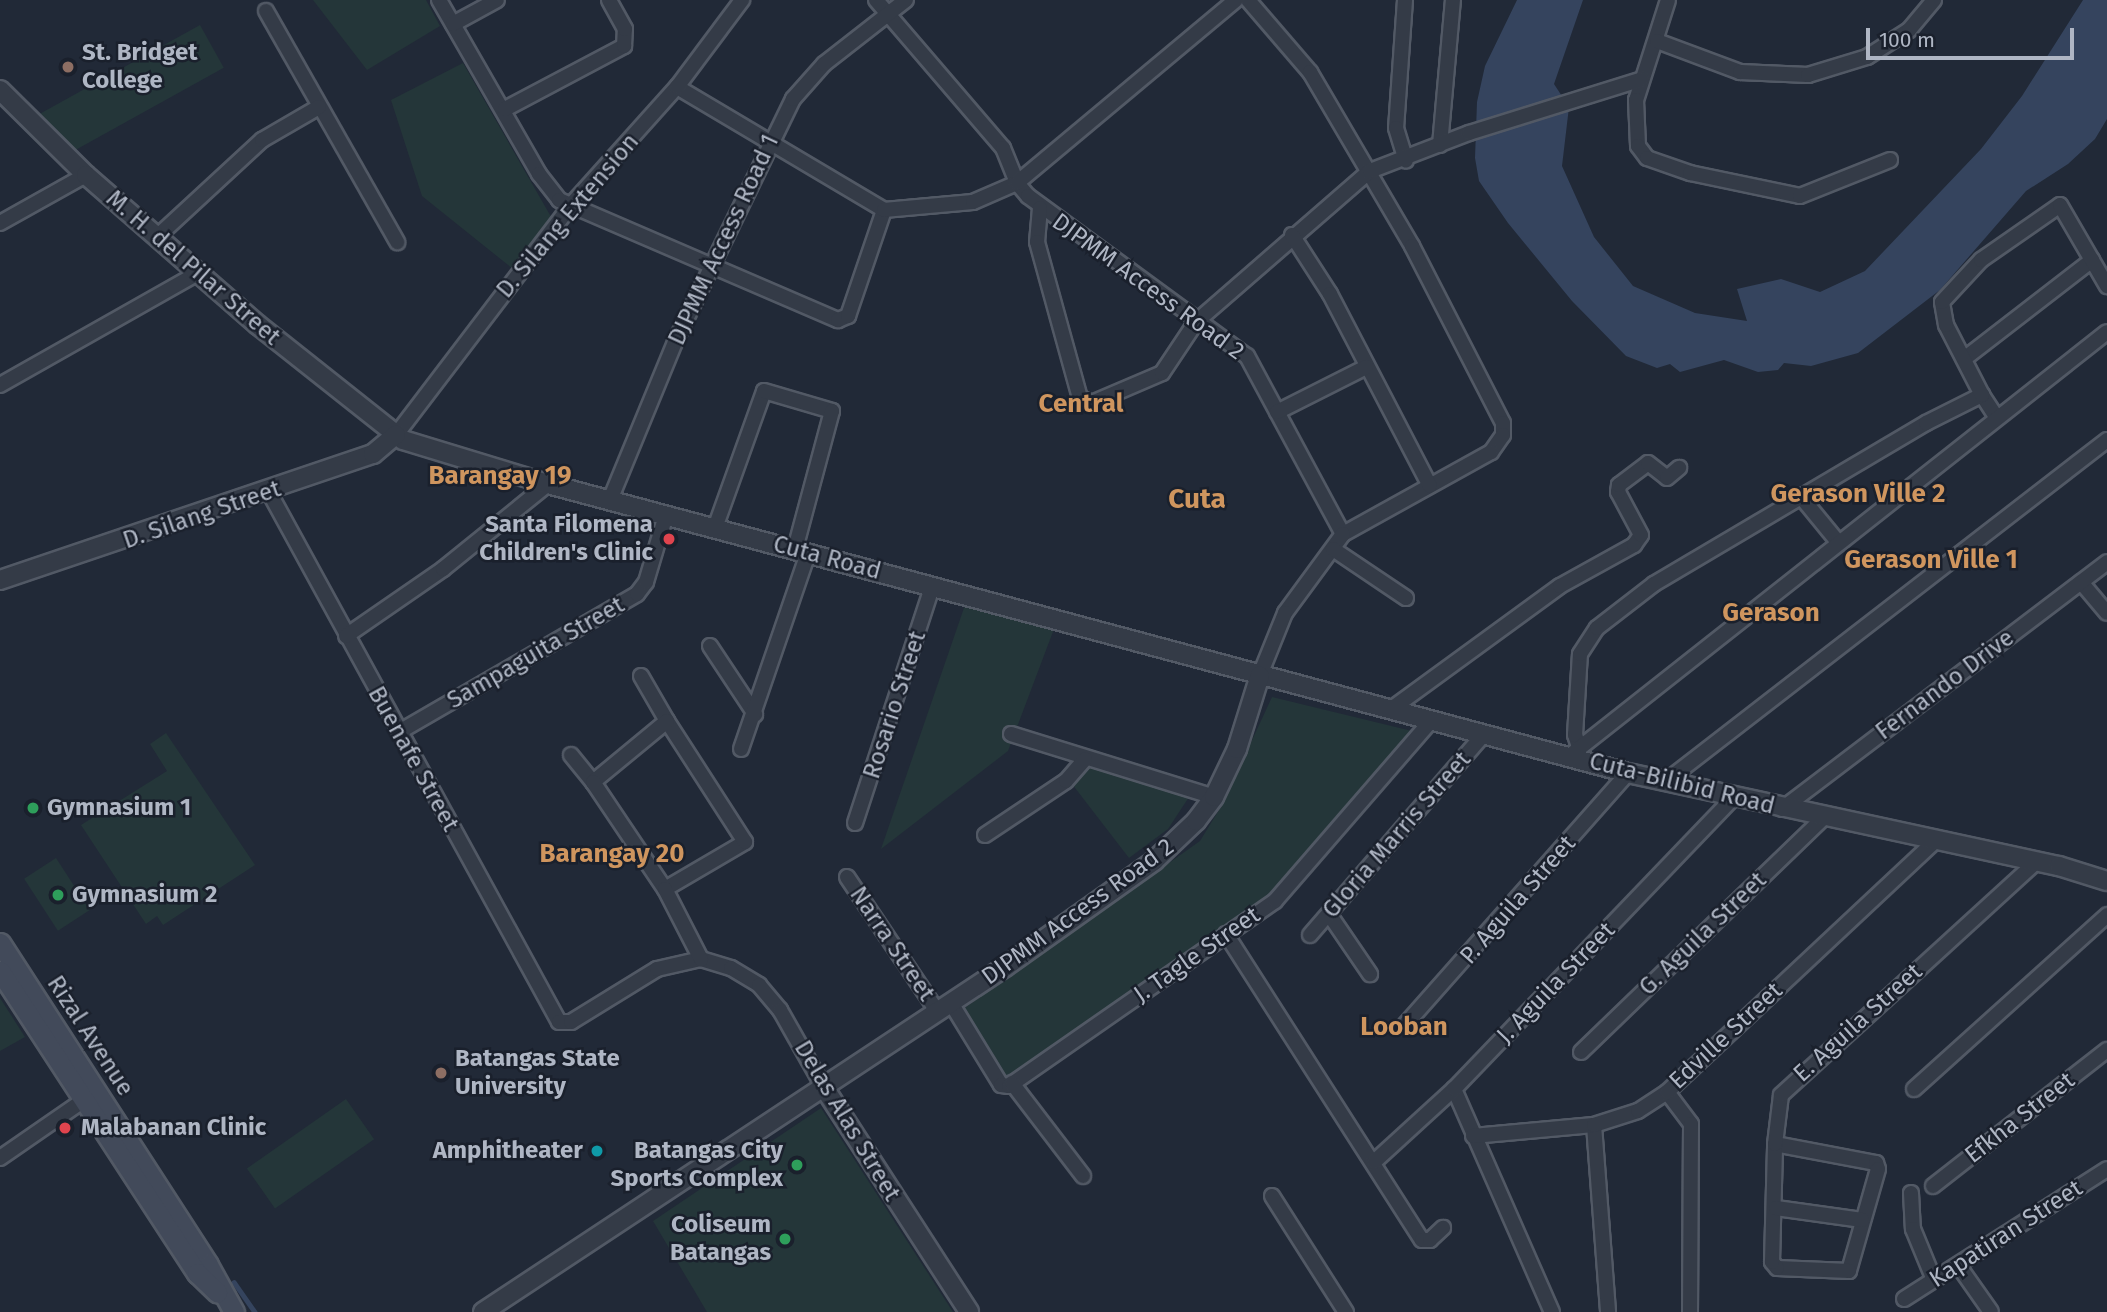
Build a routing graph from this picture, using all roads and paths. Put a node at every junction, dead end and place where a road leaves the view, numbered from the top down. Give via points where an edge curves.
1 (439, 0) edge
2 (497, 0) edge
3 (610, 0) edge
4 (742, 0) edge
5 (876, 0) edge
6 (906, 0) edge
7 (1236, 0) edge
8 (1248, 0) edge
9 (1405, 0) edge
10 (1453, 0) edge
11 (1668, 0) edge
12 (1934, 0) edge
13 (266, 11) dead end
14 (888, 15) junction
15 (453, 24) junction
16 (1657, 41) junction
17 (1642, 79) junction
18 (677, 87) junction
19 (0, 90) edge
20 (319, 107) junction
21 (505, 109) junction
22 (771, 139) junction
23 (1440, 145) junction
24 (1890, 160) dead end
25 (1406, 161) junction
26 (1370, 171) junction
27 (86, 175) junction
28 (1017, 183) junction
29 (571, 205) junction
30 (1041, 208) junction
31 (884, 210) junction
32 (0, 223) edge
33 (1292, 235) junction
34 (158, 236) junction
35 (397, 242) dead end
36 (2092, 260) junction
37 (712, 264) junction
38 (200, 272) junction
39 (2107, 286) edge
40 (1195, 322) junction
41 (2107, 332) edge
42 (1964, 359) junction
43 (1367, 366) junction
44 (0, 386) edge
45 (1982, 396) junction
46 (1277, 412) junction
47 (1997, 418) junction
48 (396, 435) junction
49 (2107, 440) edge
50 (1679, 468) dead end
51 (548, 484) junction
52 (1430, 486) junction
53 (269, 492) junction
54 (1802, 498) junction
55 (610, 500) junction
56 (666, 515) junction
57 (715, 528) junction
58 (1343, 534) junction
59 (1838, 542) junction
60 (1333, 549) junction
61 (802, 551) junction
62 (2107, 562) edge
63 (0, 580) edge
64 (2081, 582) junction
65 (933, 586) junction
66 (1406, 597) dead end
67 (2107, 613) edge
68 (346, 636) junction
69 (710, 646) dead end
70 (1260, 675) junction
71 (641, 676) dead end
72 (1390, 710) junction
73 (755, 714) junction
74 (667, 721) junction
75 (1431, 721) junction
76 (398, 732) junction
77 (1011, 734) dead end
78 (1484, 734) junction
79 (741, 749) dead end
80 (1575, 752) junction
81 (571, 755) dead end
82 (1085, 759) junction
83 (1628, 773) junction
84 (593, 782) junction
85 (1665, 782) junction
86 (1214, 797) junction
87 (1733, 798) junction
88 (1782, 809) junction
89 (1824, 817) junction
90 (855, 823) dead end
91 (985, 835) dead end
92 (1934, 842) junction
93 (2036, 862) junction
94 (847, 877) dead end
95 (2107, 881) edge
96 (665, 889) junction
97 (1329, 914) junction
98 (2107, 915) edge
99 (1226, 934) junction
100 (1310, 935) dead end
101 (0, 943) edge
102 (701, 959) junction
103 (0, 971) edge
104 (1370, 974) dead end
105 (944, 1007) junction
106 (1405, 1025) dead end
107 (2107, 1050) edge
108 (1581, 1052) dead end
109 (1012, 1083) junction
110 (823, 1086) junction
111 (1454, 1089) junction
112 (1914, 1089) dead end
113 (1667, 1092) junction
114 (91, 1095) junction
115 (1594, 1125) junction
116 (1473, 1136) junction
117 (1775, 1144) junction
118 (0, 1158) edge
119 (1374, 1162) junction
120 (2107, 1169) edge
121 (1083, 1176) dead end
122 (1933, 1186) dead end
123 (1911, 1193) dead end
124 (1272, 1195) dead end
125 (1776, 1208) junction
126 (1862, 1220) junction
127 (1443, 1228) dead end
128 (1958, 1265) junction
129 (1934, 1280) junction
130 (1904, 1299) dead end
131 (230, 1306) edge
132 (482, 1312) edge
133 (969, 1312) edge
134 (1346, 1312) edge
135 (1552, 1312) edge
136 (1608, 1312) edge
137 (1690, 1312) edge
138 (1992, 1312) edge

1 - 15 street
2 - 15 street
3 - 21 street via 625,29 624,47
4 - 18 street, D. Silang Extension
5 - 14 street, DJPMM Access Road 2
6 - 14 street, DJPMM Access Road 1
7 - 28 street
8 - 26 street via 1310,72
9 - 25 street via 1396,128
10 - 23 street
11 - 16 street
12 - 16 street via 1909,30 1867,57 1808,75 1740,72
13 - 20 street
14 - 22 street, DJPMM Access Road 1 via 824,64 793,99
14 - 28 street, DJPMM Access Road 2 via 1003,148
15 - 21 street
16 - 17 street
17 - 23 street
17 - 24 street via 1636,100 1638,146 1647,158 1667,166 1800,196
18 - 22 street
18 - 29 street, D. Silang Extension
19 - 27 street, M. H. del Pilar Street
20 - 34 street via 262,140
20 - 35 street
21 - 29 street via 539,174 559,200
22 - 31 street
22 - 37 street, DJPMM Access Road 1
23 - 25 street
25 - 26 street
26 - 33 street
26 - 52 street via 1503,423 1503,435 1491,452
27 - 32 street
27 - 34 street, M. H. del Pilar Street
28 - 30 street, DJPMM Access Road 2
28 - 31 street via 980,200
29 - 37 street
29 - 48 street, D. Silang Extension
30 - 40 street, DJPMM Access Road 2
30 - 40 street via 1037,242 1080,398 1086,402 1162,373
31 - 37 street via 843,320
33 - 40 street
33 - 43 street via 1330,294
34 - 38 street, M. H. del Pilar Street
36 - 39 street
36 - 42 street
36 - 42 street via 2060,205 1981,260 1942,302 1946,325
37 - 55 street, DJPMM Access Road 1
38 - 44 street
38 - 48 street, M. H. del Pilar Street via 289,351
40 - 46 street, DJPMM Access Road 2 via 1247,356
41 - 47 street
42 - 45 street
43 - 46 street
43 - 52 street
45 - 47 street
45 - 54 street via 1926,423
46 - 58 street, DJPMM Access Road 2
47 - 59 street
48 - 51 street, Cuta Road
48 - 53 street, D. Silang Street via 373,454
49 - 85 street
50 - 72 street via 1667,478 1648,464 1619,485 1618,492 1641,535 1634,545 1550,593
51 - 55 street, Cuta Road
51 - 68 street via 443,569
52 - 58 street
53 - 63 street, D. Silang Street
53 - 68 street, Buenafe Street
54 - 59 street
54 - 80 street via 1654,584 1597,628 1580,654
55 - 56 street, Cuta Road
56 - 57 street, Cuta Road
56 - 76 street, Sampaguita Street via 646,582 637,594
57 - 61 street, Cuta Road
57 - 61 street via 764,391 832,411
58 - 60 street, DJPMM Access Road 2
59 - 80 street
60 - 66 street
60 - 70 street, DJPMM Access Road 2 via 1285,613
61 - 65 street, Cuta Road
61 - 73 street
62 - 64 street, Fernando Drive
64 - 67 street
64 - 88 street, Fernando Drive
65 - 70 street, Cuta Road
65 - 90 street, Rosario Street
68 - 76 street, Buenafe Street
69 - 73 street
70 - 72 street, Cuta-Bilibid Road
70 - 86 street, DJPMM Access Road 2 via 1237,749
71 - 74 street
72 - 75 street, Cuta-Bilibid Road
73 - 79 street
74 - 84 street
74 - 96 street via 746,842
75 - 78 street, Cuta-Bilibid Road
75 - 99 street, J. Tagle Street via 1275,901
76 - 102 street, Buenafe Street via 561,1024 657,970
77 - 82 street
78 - 80 street, Cuta-Bilibid Road
78 - 97 street, Gloria Marris Street
80 - 83 street, Cuta-Bilibid Road
81 - 84 street
82 - 86 street
82 - 91 street via 1066,781
83 - 85 street, Cuta-Bilibid Road
83 - 106 street, P. Aguila Street
84 - 96 street
85 - 87 street, Cuta-Bilibid Road
86 - 105 street, DJPMM Access Road 2 via 1154,861
87 - 88 street, Cuta-Bilibid Road
87 - 111 street, J. Aguila Street
88 - 89 street, Cuta-Bilibid Road
89 - 92 street, Cuta-Bilibid Road
89 - 108 street, G. Aguila Street
92 - 93 street, Cuta-Bilibid Road
92 - 113 street, Edville Street
93 - 95 street, Cuta-Bilibid Road
93 - 117 street, E. Aguila Street via 1784,1090
94 - 105 street, Narra Street
96 - 102 street
97 - 100 street, Gloria Marris Street
97 - 104 street
98 - 112 street
99 - 109 street, J. Tagle Street
99 - 119 street
101 - 114 main road, Rizal Avenue
102 - 110 street, Delas Alas Street via 731,968 759,985 780,1010
103 - 114 main road, Rizal Avenue
105 - 109 street via 1002,1085
105 - 110 street, DJPMM Access Road 2
107 - 122 street, Efkha Street
109 - 121 street
110 - 132 street, DJPMM Access Road 2
110 - 133 street, Delas Alas Street
111 - 116 street
111 - 119 street, J. Aguila Street
113 - 115 street, Edville Street via 1618,1121
113 - 137 street via 1691,1124
114 - 118 street
114 - 131 main road, Rizal Avenue via 197,1273
115 - 116 street, Edville Street
115 - 136 street
116 - 135 street
117 - 125 street, E. Aguila Street
117 - 126 street via 1876,1163
119 - 127 street via 1422,1240 1430,1240
120 - 128 street, Kapatiran Street
123 - 129 street via 1913,1229
124 - 134 street
125 - 126 street
125 - 126 street, E. Aguila Street via 1772,1262 1777,1268 1849,1271
128 - 129 street, Kapatiran Street
128 - 138 street
129 - 130 street, Kapatiran Street

